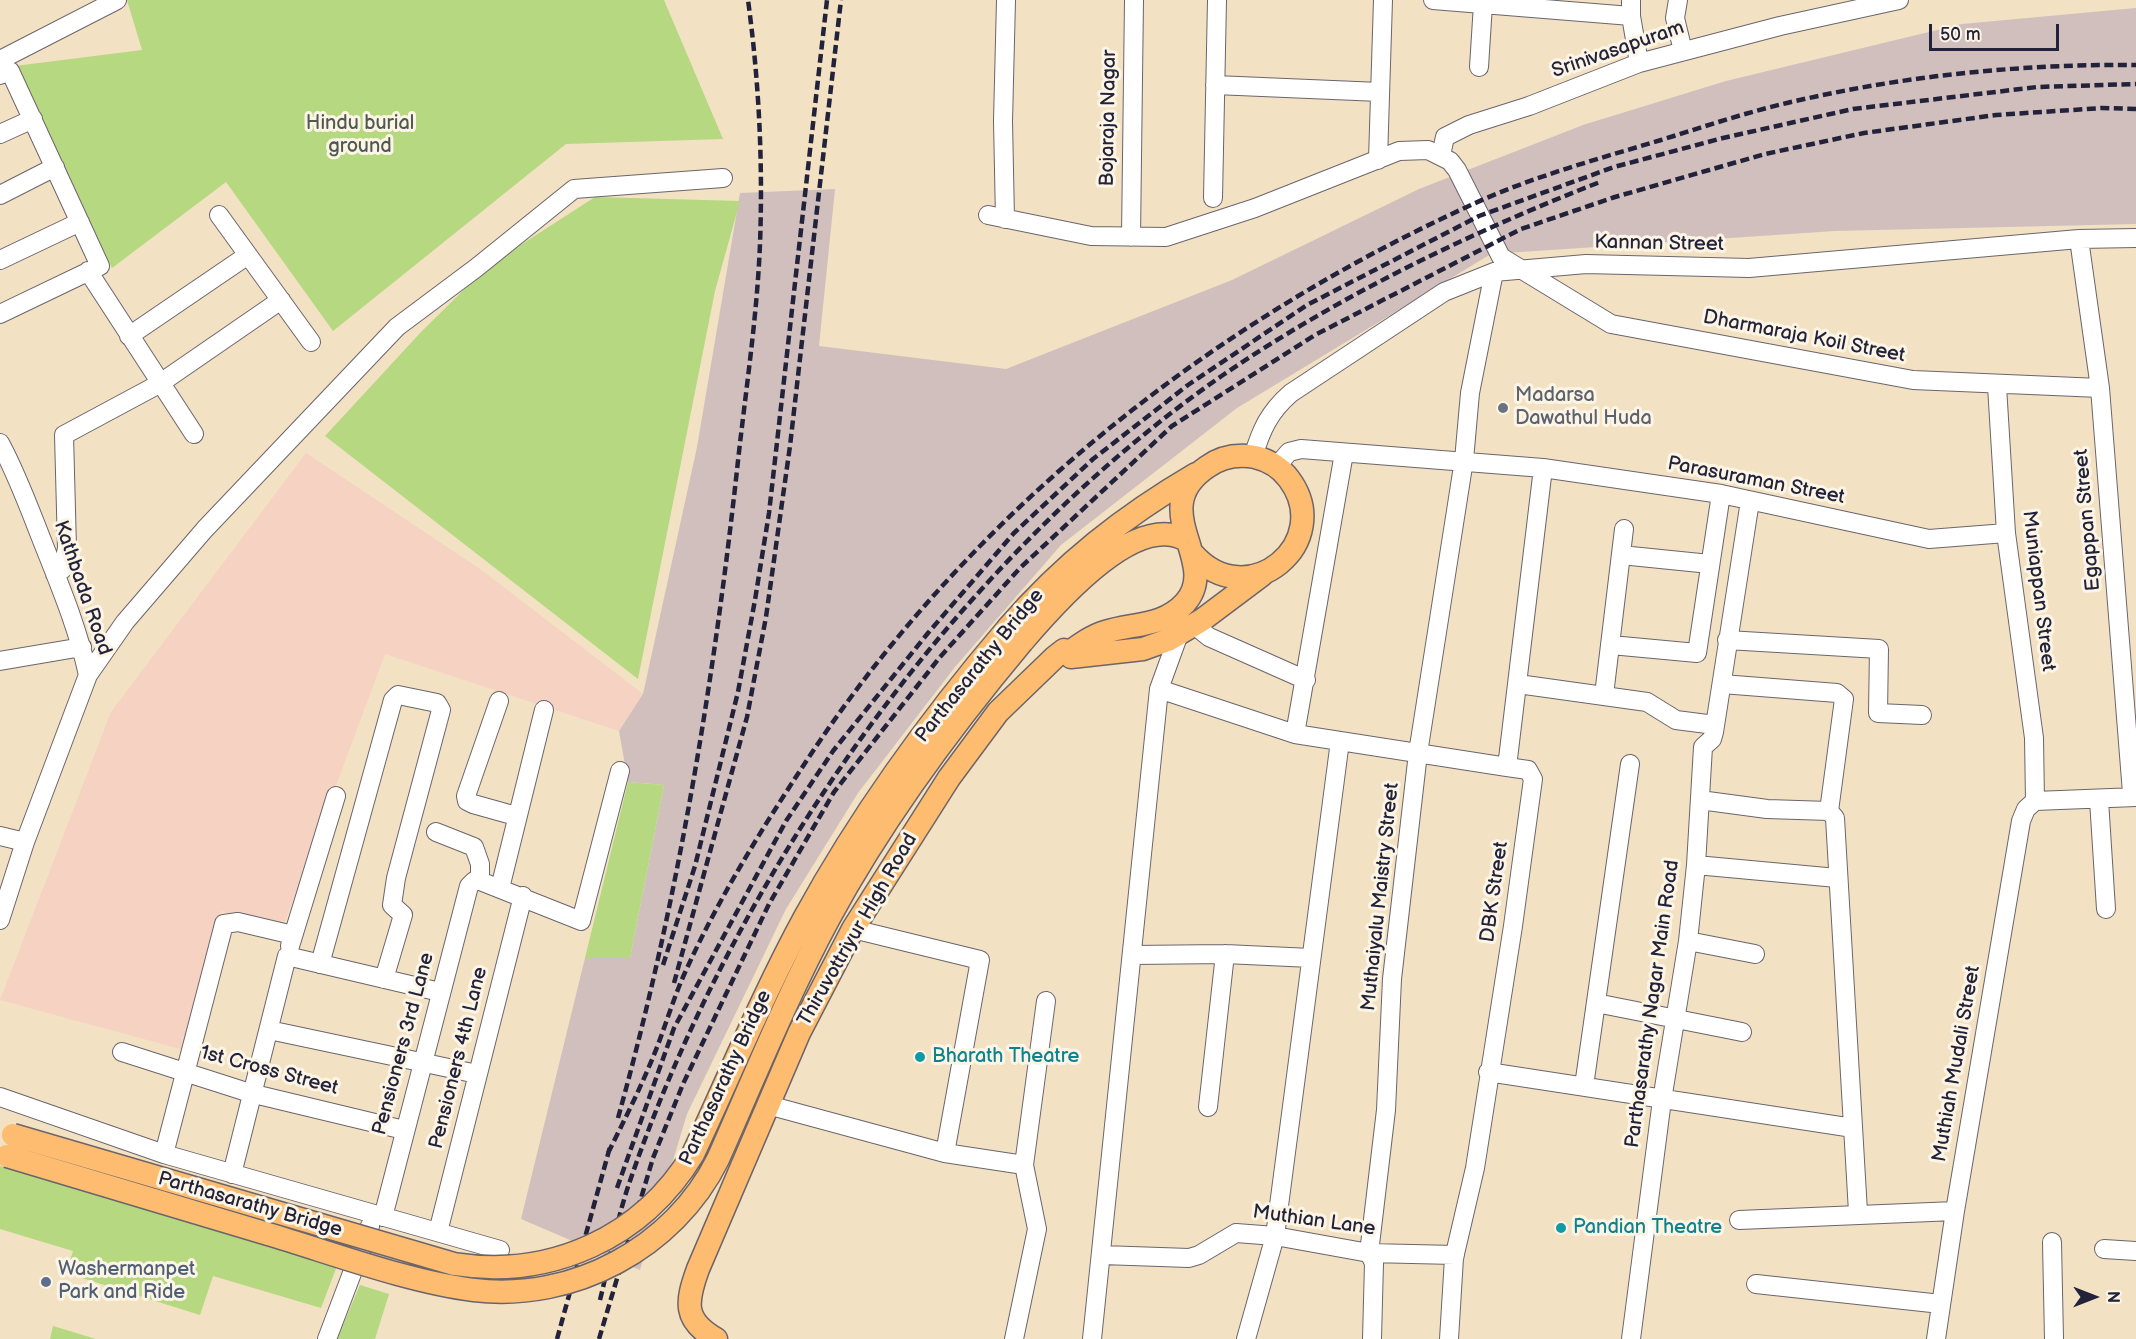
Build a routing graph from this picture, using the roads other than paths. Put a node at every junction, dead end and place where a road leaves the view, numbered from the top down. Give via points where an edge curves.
1 (117, 0) edge
2 (1006, 0) edge
3 (1134, 0) edge
4 (1217, 0) edge
5 (1383, 0) edge
6 (1433, 0) edge
7 (1678, 0) edge
8 (1899, 0) edge
9 (1483, 4) junction
10 (1574, 6) edge
11 (1631, 8) edge
12 (1683, 51) junction
13 (1639, 63) junction
14 (1479, 68) dead end
15 (3, 69) edge
16 (1215, 85) junction
17 (1380, 92) junction
18 (33, 119) junction
19 (0, 134) edge
20 (1441, 155) junction
21 (1378, 160) junction
22 (55, 167) junction
23 (723, 178) dead end
24 (0, 195) edge
25 (1213, 198) dead end
26 (219, 215) dead end
27 (80, 222) junction
28 (1131, 237) junction
29 (2136, 238) edge
30 (2079, 239) junction
31 (248, 255) junction
32 (0, 260) edge
33 (94, 268) junction
34 (1517, 268) junction
35 (1494, 272) junction
36 (281, 300) junction
37 (0, 314) edge
38 (129, 336) junction
39 (311, 342) dead end
40 (159, 384) junction
41 (1997, 386) junction
42 (2100, 388) junction
43 (194, 434) dead end
44 (0, 443) edge
45 (1344, 453) junction
46 (1253, 457) junction
47 (1464, 460) junction
48 (1276, 467) junction
49 (1543, 468) junction
50 (1203, 469) junction
51 (1721, 494) junction
52 (1750, 501) junction
53 (1624, 529) dead end
54 (2006, 533) junction
55 (1189, 547) junction
56 (1621, 555) junction
57 (1710, 564) junction
58 (1266, 573) junction
59 (55, 574) junction
60 (1186, 630) junction
61 (1015, 635) junction
62 (1727, 640) junction
63 (1611, 645) junction
64 (82, 647) junction
65 (1064, 650) junction
66 (0, 661) edge
67 (88, 675) junction
68 (1306, 680) junction
69 (1518, 684) junction
70 (1722, 684) junction
71 (1159, 689) junction
72 (1604, 695) junction
73 (499, 700) dead end
74 (544, 710) dead end
75 (1922, 715) dead end
76 (1715, 725) junction
77 (1295, 734) junction
78 (1340, 741) junction
79 (1418, 753) junction
80 (1630, 764) dead end
81 (1508, 766) junction
82 (620, 771) dead end
83 (336, 796) dead end
84 (2136, 797) edge
85 (1700, 800) junction
86 (2099, 800) junction
87 (2035, 801) junction
88 (1829, 811) junction
89 (516, 816) junction
90 (436, 832) dead end
91 (0, 836) edge
92 (25, 842) junction
93 (1696, 865) junction
94 (1837, 878) junction
95 (476, 882) junction
96 (500, 888) junction
97 (523, 896) junction
98 (2106, 909) dead end
99 (0, 920) edge
100 (853, 929) junction
101 (293, 935) junction
102 (1688, 941) junction
103 (1225, 954) junction
104 (1755, 954) dead end
105 (1132, 955) junction
106 (287, 956) junction
107 (1311, 958) junction
108 (320, 964) junction
109 (384, 978) junction
110 (440, 992) junction
111 (1046, 1001) dead end
112 (1596, 1003) junction
113 (1675, 1019) junction
114 (269, 1030) junction
115 (1742, 1032) dead end
116 (122, 1052) dead end
117 (423, 1061) junction
118 (187, 1072) junction
119 (1488, 1072) junction
120 (477, 1074) junction
121 (1584, 1086) junction
122 (250, 1093) junction
123 (0, 1097) edge
124 (1662, 1100) junction
125 (768, 1105) junction
126 (1208, 1107) dead end
127 (1853, 1128) junction
128 (404, 1130) junction
129 (5, 1144) edge
130 (945, 1153) junction
131 (164, 1154) junction
132 (1024, 1165) junction
133 (232, 1174) junction
134 (1955, 1210) junction
135 (1858, 1212) junction
136 (379, 1216) junction
137 (1739, 1220) dead end
138 (438, 1232) junction
139 (1275, 1236) junction
140 (2052, 1242) dead end
141 (500, 1250) dead end
142 (2104, 1250) dead end
143 (2136, 1251) edge
144 (1369, 1253) junction
145 (1102, 1255) junction
146 (1455, 1255) junction
147 (1756, 1284) dead end
148 (1941, 1304) junction
149 (327, 1339) edge
150 (716, 1339) edge
151 (1014, 1339) edge
152 (1092, 1339) edge
153 (1246, 1339) edge
154 (1372, 1339) edge
155 (1449, 1339) edge
156 (1631, 1339) edge
157 (1936, 1339) edge
158 (2054, 1339) edge

1 - 15 street
2 - 28 street via 997,217 1091,236
3 - 28 street, Bojaraja Nagar
4 - 16 street
5 - 17 street
6 - 9 street
7 - 12 street via 1675,18
8 - 12 street, Srinivasapuram
9 - 10 street
9 - 14 street
10 - 11 street
11 - 13 street
12 - 13 street, Srinivasapuram
13 - 20 street, Srinivasapuram via 1529,106 1469,124 1445,137
15 - 18 street
16 - 17 street
16 - 25 street
17 - 21 street
18 - 19 street
18 - 22 street
20 - 21 street via 1428,150 1406,150
20 - 34 street, Dharmaraja Koil Street via 1457,170 1495,249
21 - 28 street via 1177,234
22 - 24 street
22 - 27 street
23 - 67 street via 574,189 397,327 205,530 125,622
26 - 31 street
27 - 32 street
27 - 33 street
29 - 30 street, Kannan Street
30 - 34 street, Kannan Street via 1749,268 1586,264
30 - 42 street, Egappan Street
31 - 36 street
31 - 38 street
33 - 37 street
33 - 38 street
34 - 35 street, Kannan Street
34 - 41 street, Dharmaraja Koil Street via 1611,324 1913,381
35 - 46 street, Kannan Street via 1444,292 1291,393 1264,421
35 - 47 street, Muthaiyalu Maistry Street via 1470,393
36 - 39 street
36 - 40 street
38 - 40 street
40 - 43 street
40 - 59 street via 64,435 67,548 63,569
41 - 42 street, Dharmaraja Koil Street
41 - 54 street, Muniappan Street
42 - 84 street, Egappan Street via 2132,793
44 - 59 street, Kathbada Road
45 - 47 street, Parasuraman Street
45 - 48 street, Parasuraman Street via 1294,449
45 - 68 street
46 - 48 main road
46 - 50 main road via 1225,458
47 - 49 street, Parasuraman Street
47 - 79 street, Muthaiyalu Maistry Street
48 - 58 main road via 1296,491 1302,523 1290,553
49 - 51 street, Parasuraman Street
49 - 69 street
50 - 55 main road via 1183,502 1182,525
50 - 61 main road, Parthasarathy Bridge via 1143,505 1099,538 1042,590
51 - 52 street, Parasuraman Street
51 - 57 street
52 - 54 street, Parasuraman Street via 1929,538
52 - 62 street, Parthasarathy Nagar Main Road
53 - 56 street
54 - 87 street, Muniappan Street via 2034,738
55 - 58 main road via 1211,570 1226,576
55 - 61 main road, Parthasarathy Bridge via 1171,534 1160,535 1113,554
55 - 65 main road, Thiruvottriyur High Road via 1196,572 1192,590 1174,613 1153,623 1103,633 1070,652
56 - 57 street
56 - 63 street
57 - 63 street via 1697,652
58 - 60 main road
59 - 64 street, Kathbada Road
60 - 65 main road via 1137,650 1071,657
60 - 68 street
60 - 71 street
61 - 129 main road, Parthasarathy Bridge, bridge via 970,707 882,830 829,917 703,1185 655,1238 603,1270 562,1284 522,1290 453,1286 329,1252
62 - 70 street, Parthasarathy Nagar Main Road
62 - 75 street via 1879,650 1878,713
63 - 72 street
64 - 66 street
64 - 67 street, Kathbada Road
65 - 100 main road, Thiruvottriyur High Road via 998,712 931,804
67 - 92 street, Kathbada Road
68 - 77 street
69 - 72 street
69 - 81 street
70 - 76 street, Parthasarathy Nagar Main Road
70 - 88 street via 1842,696
71 - 77 street, DBK Street
71 - 105 street
72 - 76 street via 1647,702 1676,720
73 - 89 street via 466,796 473,804
74 - 89 street
76 - 85 street, Parthasarathy Nagar Main Road via 1712,739 1703,747
77 - 78 street, DBK Street
78 - 79 street, DBK Street
78 - 107 street
79 - 81 street, DBK Street
79 - 144 street, Muthaiyalu Maistry Street via 1392,979 1386,1110
80 - 112 street
81 - 119 street, DBK Street via 1528,770 1533,779 1514,926
82 - 97 street via 581,921
83 - 101 street
84 - 86 street
85 - 88 street via 1767,809
85 - 93 street, Parthasarathy Nagar Main Road
86 - 87 street
86 - 98 street
87 - 134 street, Muthiah Mudali Street via 2021,821
88 - 94 street via 1835,819
89 - 96 street
90 - 95 street via 474,847 480,864
91 - 92 street
92 - 99 street, Kathbada Road
93 - 94 street
93 - 102 street, Parthasarathy Nagar Main Road
94 - 127 street
95 - 96 street
95 - 110 street, Pensioners 3rd Lane
96 - 97 street
97 - 120 street, Pensioners 4th Lane
100 - 125 main road, Thiruvottriyur High Road via 810,1010
100 - 130 street via 980,960
101 - 106 street
101 - 118 street via 238,922 224,924
102 - 104 street
102 - 113 street, Parthasarathy Nagar Main Road
103 - 105 street
103 - 107 street
103 - 126 street
105 - 145 street
106 - 108 street
106 - 114 street
107 - 139 street
108 - 109 street
108 - 109 street via 393,700 404,694 437,703 441,710 396,878 392,905 404,915
109 - 110 street
110 - 117 street, Pensioners 3rd Lane
111 - 132 street
112 - 113 street
112 - 121 street
113 - 115 street
113 - 124 street, Parthasarathy Nagar Main Road
114 - 117 street
114 - 122 street
116 - 118 street, 1st Cross Street
117 - 120 street
117 - 128 street, Pensioners 3rd Lane
118 - 122 street, 1st Cross Street
118 - 131 street
119 - 121 street
119 - 146 street, DBK Street via 1475,1168
120 - 138 street, Pensioners 4th Lane
121 - 124 street
122 - 128 street, 1st Cross Street
122 - 133 street
123 - 131 street
124 - 127 street
124 - 156 street, Parthasarathy Nagar Main Road
125 - 130 street
125 - 150 main road, Thiruvottriyur High Road via 690,1296 694,1322
127 - 135 street
128 - 136 street, Pensioners 3rd Lane
130 - 132 street
131 - 133 street
132 - 151 street via 1037,1229
133 - 136 street
134 - 135 street
134 - 148 street, Muthiah Mudali Street
135 - 137 street
136 - 138 street
136 - 149 street, Pensioners 3rd Lane
138 - 141 street
139 - 144 street, Muthian Lane
139 - 145 street, Muthian Lane via 1236,1233 1189,1258
139 - 153 street
140 - 158 street
142 - 143 street
144 - 146 street, Muthian Lane
144 - 154 street, Muthaiyalu Maistry Street via 1374,1263
145 - 152 street
146 - 155 street, DBK Street
147 - 148 street
148 - 157 street, Muthiah Mudali Street

